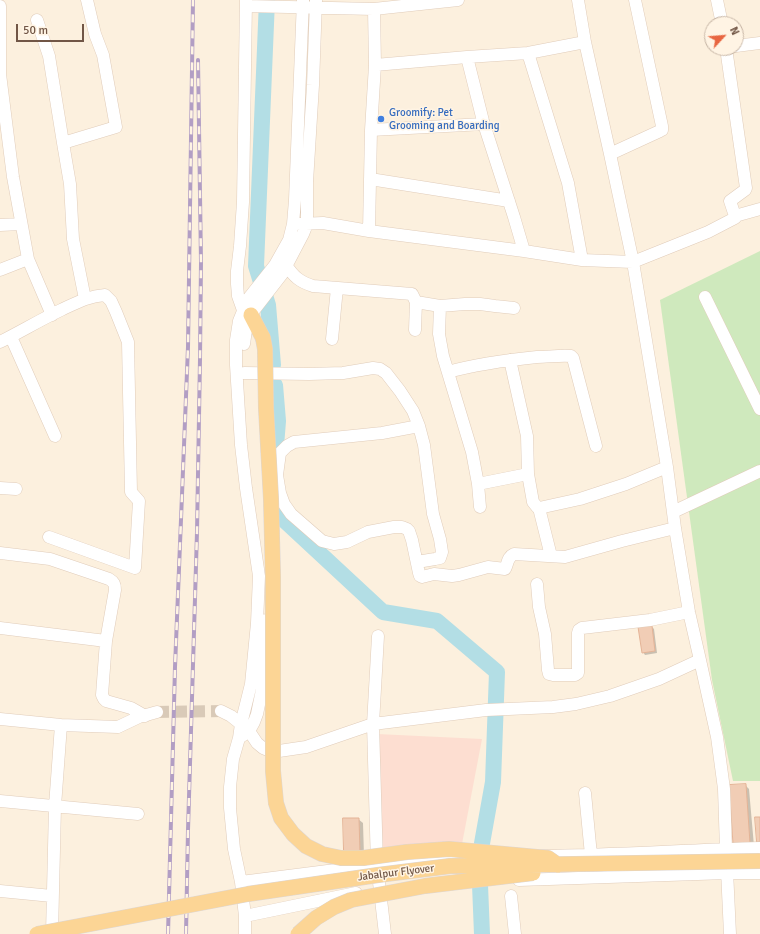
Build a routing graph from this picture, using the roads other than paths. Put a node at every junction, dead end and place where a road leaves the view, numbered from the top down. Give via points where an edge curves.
1 (87, 0) edge
2 (458, 0) edge
3 (578, 0) edge
4 (635, 0) edge
5 (717, 0) edge
6 (249, 4) edge
7 (302, 4) edge
8 (316, 4) edge
9 (0, 6) edge
10 (374, 9) junction
11 (720, 16) edge
12 (37, 20) dead end
13 (585, 42) junction
14 (760, 43) edge
15 (744, 45) edge
16 (528, 53) junction
17 (727, 56) edge
18 (467, 57) junction
19 (0, 59) edge
20 (375, 65) junction
21 (484, 124) junction
22 (371, 130) junction
23 (63, 143) junction
24 (610, 154) junction
25 (370, 179) junction
26 (509, 201) junction
27 (760, 209) edge
28 (735, 216) junction
29 (21, 224) junction
30 (293, 224) junction
31 (307, 224) junction
32 (0, 225) edge
33 (369, 231) junction
34 (524, 251) junction
35 (28, 259) junction
36 (582, 260) junction
37 (633, 262) junction
38 (281, 268) junction
39 (0, 270) edge
40 (336, 288) junction
41 (705, 297) dead end
42 (85, 299) junction
43 (416, 302) junction
44 (440, 306) junction
45 (514, 308) dead end
46 (249, 311) junction
47 (52, 314) junction
48 (415, 330) dead end
49 (332, 339) dead end
50 (5, 340) edge
51 (510, 360) junction
52 (448, 372) junction
53 (244, 373) junction
54 (760, 409) edge
55 (419, 426) junction
56 (55, 436) dead end
57 (596, 446) dead end
58 (667, 467) junction
59 (760, 471) edge
60 (528, 474) junction
61 (478, 484) junction
62 (0, 488) edge
63 (16, 490) dead end
64 (480, 507) dead end
65 (539, 508) junction
66 (673, 512) junction
67 (675, 528) junction
68 (49, 537) dead end
69 (86, 550) junction
70 (0, 553) edge
71 (550, 556) junction
72 (417, 562) junction
73 (82, 570) junction
74 (537, 584) dead end
75 (689, 612) junction
76 (0, 628) edge
77 (378, 636) dead end
78 (106, 641) junction
79 (700, 660) junction
80 (221, 711) tunnel mouth
81 (157, 712) tunnel mouth
82 (145, 716) junction
83 (0, 719) edge
84 (373, 724) junction
85 (61, 725) junction
86 (243, 731) junction
87 (585, 793) dead end
88 (0, 801) edge
89 (55, 806) junction
90 (138, 814) dead end
91 (760, 848) edge
92 (726, 849) junction
93 (591, 855) junction
94 (760, 861) edge
95 (377, 865) junction
96 (561, 865) junction
97 (760, 872) edge
98 (727, 873) junction
99 (241, 882) junction
100 (379, 889) junction
101 (0, 891) edge
102 (52, 896) junction
103 (511, 896) dead end
104 (245, 916) junction
105 (37, 934) edge
106 (52, 934) edge
107 (245, 934) edge
108 (298, 934) edge
109 (385, 934) edge
110 (515, 934) edge
111 (730, 934) edge

1 - 23 street via 103,55 116,127
2 - 10 street
3 - 13 street
4 - 24 street via 662,130
5 - 11 street
6 - 7 street via 285,7
6 - 46 street via 243,202 237,271 238,296
7 - 8 street
7 - 30 street
8 - 10 street
8 - 31 street
9 - 19 street
10 - 20 street
12 - 23 street via 49,56
13 - 16 street
13 - 24 street
14 - 15 street
16 - 18 street
16 - 36 street via 568,183
17 - 28 street via 746,188 730,201
18 - 20 street
18 - 21 street
19 - 29 street
20 - 22 street
21 - 22 street
21 - 26 street
22 - 25 street
23 - 42 street via 70,184 73,239
24 - 37 street
25 - 26 street
25 - 33 street
26 - 34 street
27 - 28 street
28 - 37 street via 708,232
29 - 32 street
29 - 35 street
30 - 31 street
30 - 38 street
31 - 33 street via 323,223
31 - 38 street
33 - 34 street
34 - 36 street
35 - 39 street
35 - 47 street
36 - 37 street
37 - 58 street
38 - 40 street via 306,284
38 - 46 street
40 - 43 street via 412,294
40 - 49 street
41 - 54 street
42 - 47 street
42 - 69 street via 105,295 111,301 128,342 131,492 139,501 135,568
43 - 44 street
43 - 48 street
44 - 45 street via 480,304
44 - 52 street via 439,334
46 - 53 street via 244,338
46 - 86 street via 239,321 236,365 241,445 259,576 251,684
46 - 96 main road, bridge via 263,338 265,349 273,577 273,771 276,803 281,818 306,846 322,854 341,858 449,849 548,858
47 - 50 street
50 - 56 street
51 - 52 street
51 - 57 street via 571,356
51 - 60 street via 527,436
52 - 61 street via 472,452
53 - 55 street via 309,374 380,369 400,391
53 - 86 street via 249,446 268,575 268,595 262,690 254,722
55 - 72 street via 433,514 442,552 440,558
55 - 72 street via 382,433 294,442 280,453 277,474 284,504 291,514 322,541 334,544 347,542 368,532 402,527 409,531
58 - 65 street via 626,484
58 - 66 street
59 - 66 street
60 - 61 street
60 - 65 street via 533,502
61 - 64 street
62 - 63 street
65 - 71 street
66 - 67 street
67 - 71 street via 565,557
67 - 75 street
68 - 69 street
69 - 73 street
70 - 73 street via 50,559
71 - 72 street via 514,554 509,558 505,569 488,567 452,576 434,574 422,577
73 - 78 street via 109,579 115,584
74 - 75 street via 548,670 549,674 553,675 578,673 578,633 582,628 650,620
75 - 79 street
76 - 78 street
77 - 84 street
78 - 82 street via 102,695 104,699 131,708
79 - 84 street via 659,679 610,696 576,704 486,710
79 - 92 street via 717,737 724,789
80 - 86 street via 231,716
81 - 82 street
82 - 85 street via 118,727
83 - 85 street
84 - 86 street via 306,747 279,751 263,748
84 - 95 street
85 - 89 street
86 - 99 street via 233,759 230,787 234,849
87 - 93 street
88 - 89 street
89 - 90 street
89 - 102 street
91 - 92 street
92 - 93 street
92 - 98 street
93 - 95 street via 473,857
94 - 96 main road, Jabalpur Flyover, bridge
95 - 99 street
95 - 100 street
96 - 105 main road, Jabalpur Flyover, bridge via 450,866 378,875 248,894
96 - 108 main road, bridge via 541,873 425,886 351,900 316,918
97 - 98 street
98 - 100 street, bridge via 474,882
98 - 111 street
99 - 104 street
100 - 104 street
100 - 109 street
101 - 102 street
102 - 106 street
103 - 110 street
104 - 107 street

